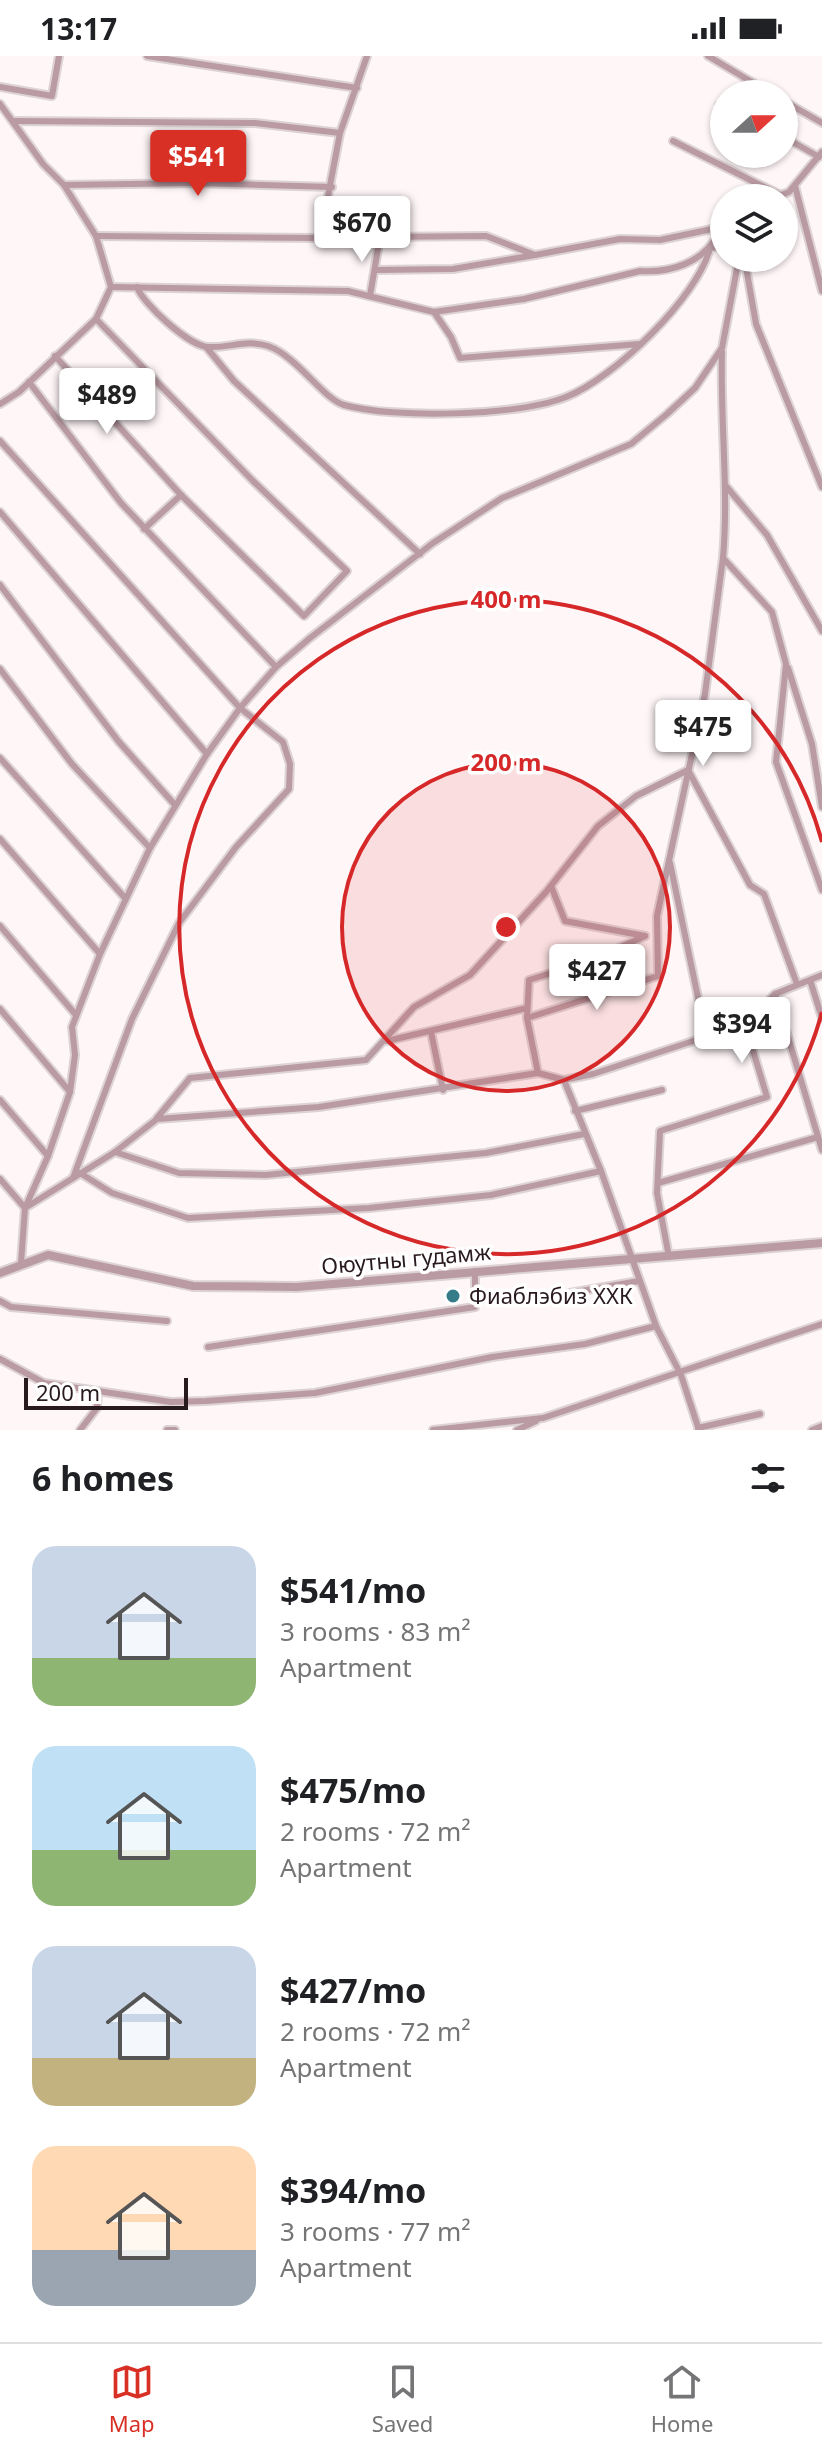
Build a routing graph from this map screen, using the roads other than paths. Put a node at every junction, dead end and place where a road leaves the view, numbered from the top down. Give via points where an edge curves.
1 (59, 56) edge
2 (147, 56) edge
3 (367, 56) edge
4 (708, 56) edge
5 (748, 80) edge
6 (0, 87) edge
7 (357, 88) junction
8 (0, 104) edge
9 (798, 109) edge
10 (15, 121) junction
11 (822, 123) edge
12 (340, 133) junction
13 (673, 141) dead end
14 (798, 144) edge
15 (821, 156) edge
16 (754, 184) edge
17 (797, 184) edge
18 (64, 185) junction
19 (332, 187) junction
20 (798, 198) edge
21 (710, 229) edge
22 (96, 236) junction
23 (710, 248) joint
24 (535, 255) junction
25 (376, 270) junction
26 (737, 272) edge
27 (747, 272) edge
28 (111, 287) junction
29 (137, 287) junction
30 (822, 291) edge
31 (370, 296) junction
32 (434, 312) junction
33 (96, 319) junction
34 (640, 344) junction
35 (207, 348) junction
36 (722, 348) junction
37 (55, 356) junction
38 (29, 382) junction
39 (0, 404) edge
40 (0, 441) edge
41 (725, 484) junction
42 (822, 487) edge
43 (181, 495) junction
44 (0, 512) edge
45 (144, 529) junction
46 (420, 554) junction
47 (723, 558) junction
48 (0, 585) edge
49 (822, 631) edge
50 (786, 664) junction
51 (276, 667) junction
52 (0, 669) edge
53 (240, 708) junction
54 (207, 754) junction
55 (0, 758) edge
56 (688, 770) junction
57 (175, 805) junction
58 (822, 807) edge
59 (0, 839) edge
60 (150, 848) junction
61 (669, 858) junction
62 (551, 886) junction
63 (822, 890) edge
64 (125, 898) junction
65 (0, 926) edge
66 (645, 936) junction
67 (656, 938) junction
68 (100, 954) junction
69 (822, 975) edge
70 (810, 980) junction
71 (797, 984) junction
72 (775, 994) junction
73 (527, 1008) junction
74 (0, 1009) edge
75 (76, 1015) junction
76 (527, 1018) junction
77 (822, 1018) edge
78 (745, 1024) junction
79 (431, 1032) junction
80 (706, 1036) junction
81 (386, 1041) junction
82 (538, 1073) junction
83 (564, 1080) junction
84 (443, 1090) junction
85 (662, 1090) dead end
86 (70, 1092) junction
87 (0, 1100) edge
88 (575, 1111) junction
89 (157, 1119) junction
90 (584, 1134) junction
91 (818, 1137) junction
92 (822, 1150) edge
93 (115, 1152) junction
94 (48, 1156) junction
95 (601, 1171) junction
96 (80, 1173) junction
97 (0, 1179) edge
98 (72, 1180) junction
99 (658, 1183) junction
100 (25, 1208) junction
101 (822, 1243) edge
102 (669, 1257) junction
103 (631, 1259) junction
104 (21, 1263) junction
105 (475, 1271) junction
106 (0, 1273) edge
107 (639, 1281) junction
108 (541, 1298) dead end
109 (0, 1301) edge
110 (167, 1321) dead end
111 (822, 1324) edge
112 (656, 1326) junction
113 (208, 1347) dead end
114 (0, 1359) edge
115 (677, 1370) junction
116 (98, 1391) junction
117 (760, 1414) dead end
118 (543, 1418) junction
119 (822, 1426) edge
120 (699, 1429) edge
121 (80, 1430) edge
122 (167, 1430) edge
123 (175, 1430) edge
124 (433, 1430) edge
125 (517, 1430) edge
126 (812, 1430) edge

1 - 6 street via 52,96
2 - 7 street
3 - 7 street
4 - 5 street
7 - 12 street
8 - 10 street
9 - 11 street
10 - 12 street via 255,123
10 - 18 street
12 - 19 street
13 - 16 street
14 - 15 street
15 - 17 street
18 - 19 street
18 - 22 street
19 - 22 street via 320,238
20 - 30 street
21 - 24 street
22 - 28 street
23 - 32 street via 660,272 640,271 524,299
23 - 34 street via 697,283
24 - 25 street via 453,269
24 - 25 street via 486,236 380,237
25 - 31 street
26 - 36 street
27 - 42 street via 756,324
28 - 29 street
28 - 33 street
29 - 31 street via 348,291
29 - 35 street via 148,307
31 - 32 street
32 - 34 street via 460,358
33 - 37 street
33 - 43 street via 347,571 304,616
34 - 35 street via 569,396 545,403 401,415 340,404 274,348 252,341
35 - 46 street via 234,381
36 - 41 street
36 - 46 street via 695,388 631,444 502,498
37 - 38 street
37 - 43 street
38 - 39 street
38 - 45 street
40 - 53 street
41 - 47 street
41 - 49 street via 762,528
43 - 45 street
44 - 54 street
45 - 51 street
46 - 51 street via 352,602
47 - 50 street via 772,612
47 - 56 street via 705,694
48 - 57 street via 119,742
50 - 58 street via 812,744
50 - 63 street via 776,762
51 - 53 street
52 - 60 street via 72,764
53 - 54 street
53 - 98 street via 283,742 290,764 289,789 236,847 179,923 132,1019
54 - 57 street
55 - 64 street
56 - 61 street
56 - 62 street via 636,796 598,826
56 - 71 street via 750,885 764,894
57 - 60 street
59 - 68 street
60 - 64 street
61 - 67 street
61 - 80 street
62 - 66 street via 570,925 607,926
62 - 81 street via 470,975 414,1007
64 - 68 street
65 - 75 street
66 - 67 street
66 - 73 street via 529,980
67 - 76 street via 658,976
68 - 75 street
69 - 70 street
70 - 71 street
70 - 77 street
71 - 72 street
72 - 78 street
72 - 91 street
73 - 76 street
73 - 79 street
74 - 86 street
75 - 86 street
76 - 82 street
78 - 80 street
78 - 99 street via 767,1097 660,1131
79 - 81 street
79 - 84 street
80 - 83 street
81 - 89 street via 366,1060 190,1078
82 - 83 street
82 - 84 street
83 - 88 street
84 - 89 street via 282,1112
85 - 88 street
86 - 94 street
87 - 94 street
88 - 90 street
89 - 93 street
90 - 93 street via 486,1153 266,1175 179,1173
90 - 95 street
91 - 92 street
91 - 99 street
93 - 96 street
94 - 100 street
95 - 96 street via 475,1196 188,1218 112,1193
95 - 103 street
96 - 98 street
97 - 100 street
98 - 100 street
99 - 102 street
100 - 104 street
101 - 102 street, Оюутны гудамж
102 - 103 street, Оюутны гудамж
103 - 105 street, Оюутны гудамж
103 - 107 street
104 - 105 street, Оюутны гудамж via 61,1256 193,1286 297,1287
104 - 106 street, Оюутны гудамж
105 - 113 street via 475,1307
107 - 108 street
107 - 112 street
109 - 110 street via 11,1307
111 - 115 street
112 - 115 street
112 - 116 street via 315,1393 171,1402
114 - 116 street via 44,1383
115 - 118 street
115 - 120 street
116 - 121 street via 97,1408
117 - 120 street
118 - 124 street
118 - 125 street
119 - 126 street
122 - 123 street

